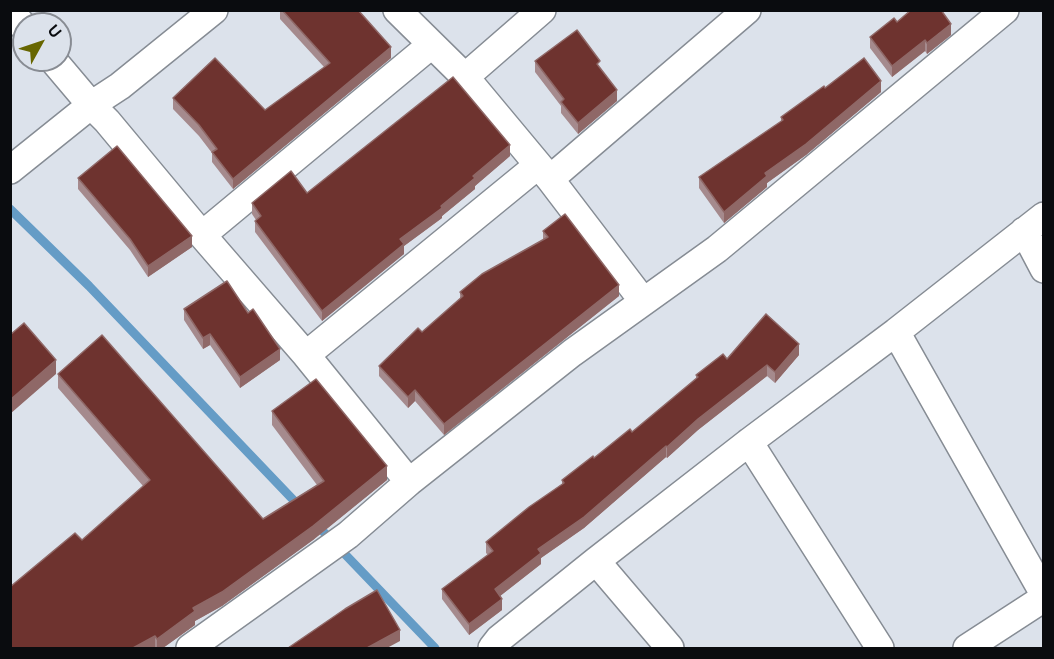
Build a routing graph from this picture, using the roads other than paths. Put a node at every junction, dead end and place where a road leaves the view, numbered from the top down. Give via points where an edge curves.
1 (214, 10) edge
2 (397, 10) edge
3 (542, 10) edge
4 (747, 10) edge
5 (1005, 10) edge
6 (431, 45) junction
7 (63, 72) edge
8 (465, 76) junction
9 (91, 105) junction
10 (10, 170) edge
11 (543, 172) junction
12 (1034, 224) edge
13 (202, 235) junction
14 (1044, 269) edge
15 (643, 302) junction
16 (896, 332) junction
17 (306, 355) junction
18 (749, 442) junction
19 (409, 482) junction
20 (596, 561) junction
21 (1044, 594) edge
22 (1044, 598) edge
23 (189, 648) edge
24 (492, 648) edge
25 (669, 648) edge
26 (880, 648) edge
27 (967, 648) edge

1 - 9 street
2 - 6 street
3 - 8 street
4 - 11 street
5 - 15 street via 717,249
6 - 8 street
6 - 13 street
7 - 9 street
8 - 11 street
9 - 10 street
9 - 13 street
11 - 15 street
11 - 17 street
12 - 14 street
12 - 16 street
13 - 17 street
15 - 19 street
16 - 18 street
16 - 21 street
17 - 19 street
18 - 20 street
18 - 26 street
19 - 23 street via 348,535
20 - 24 street
20 - 25 street
22 - 27 street

